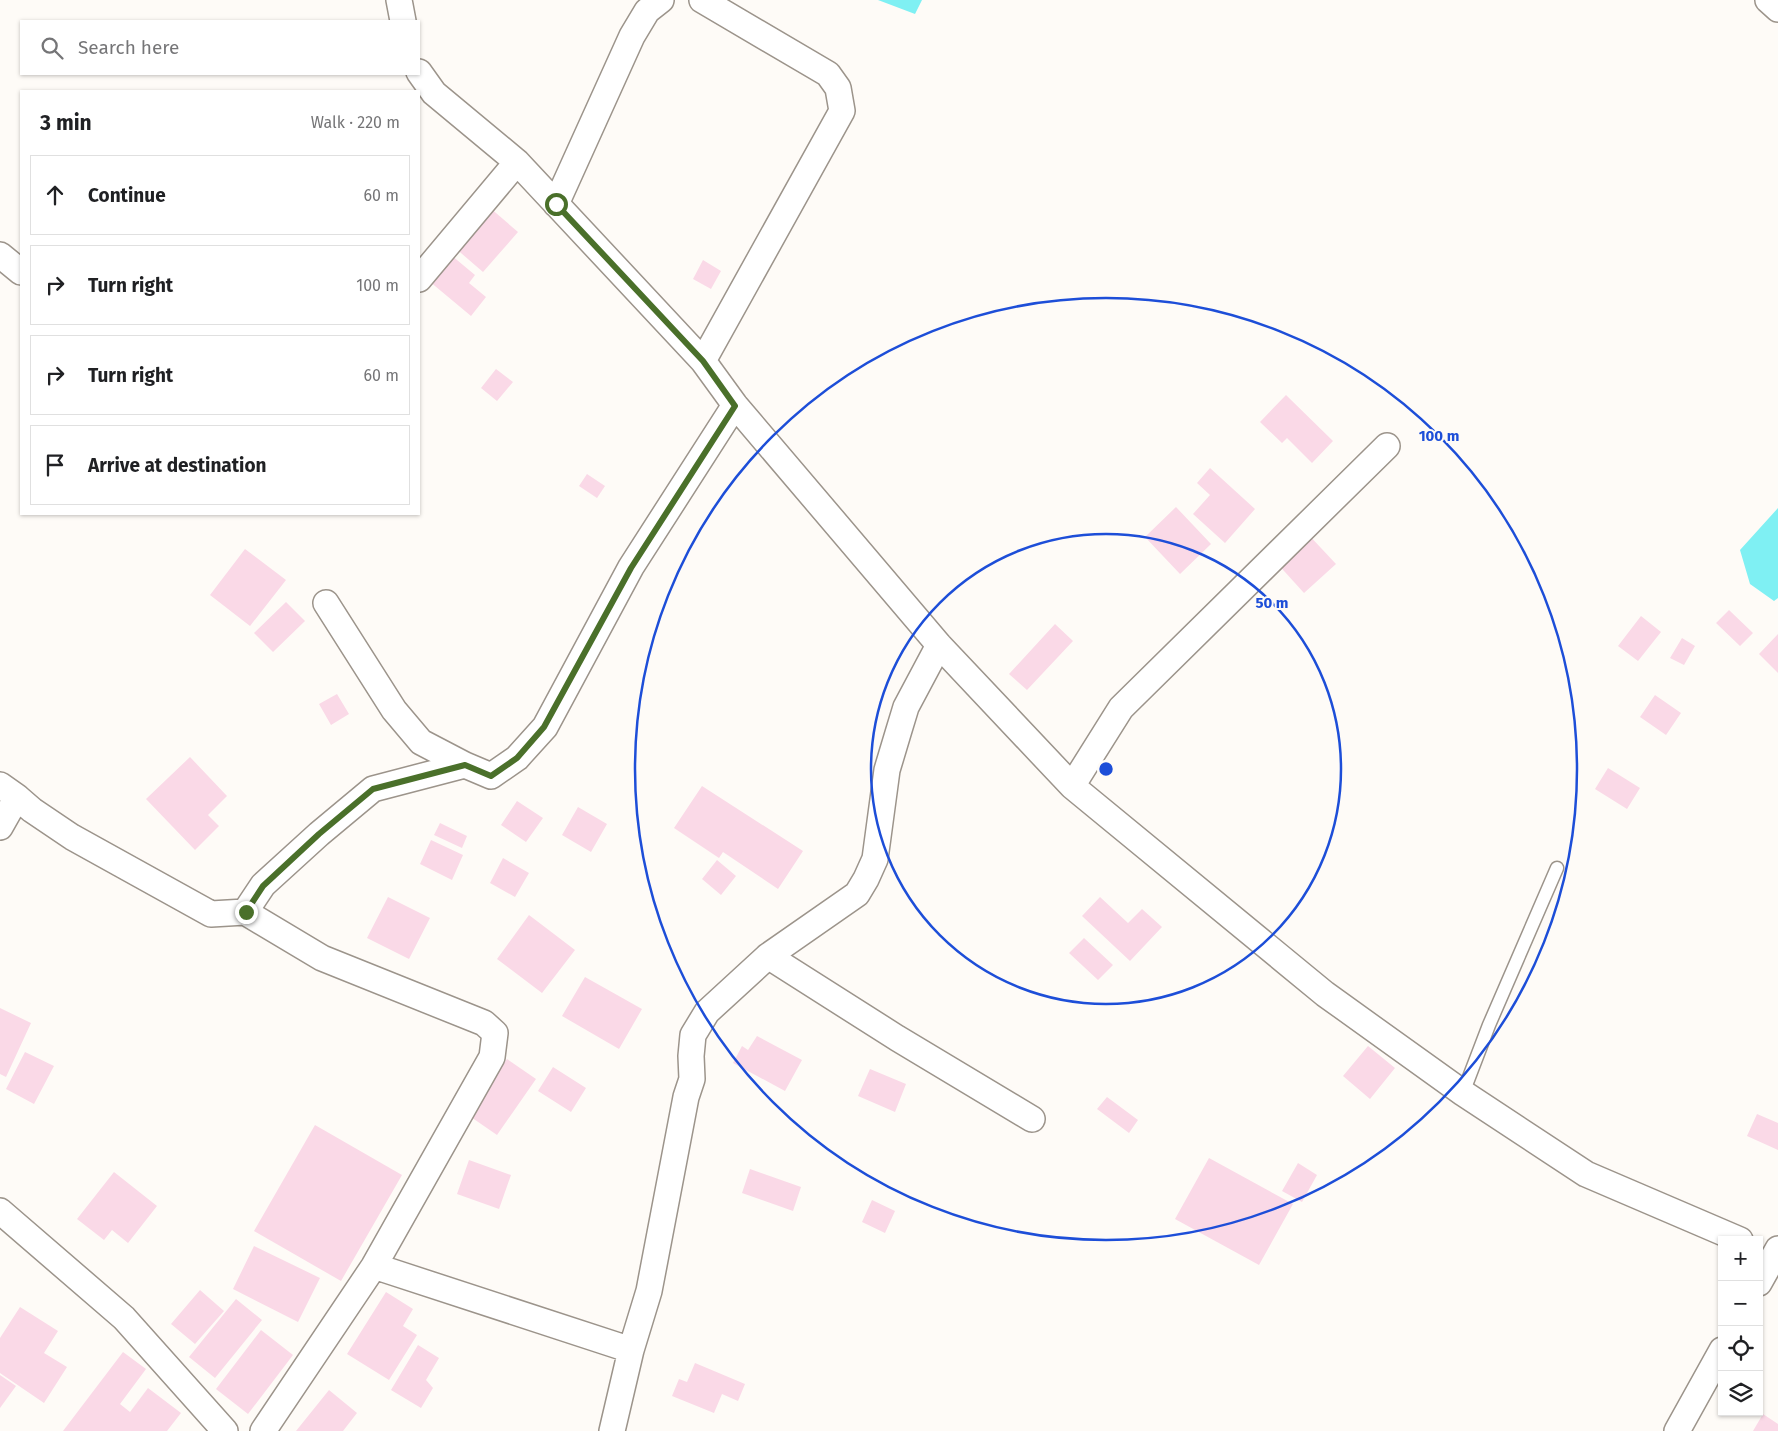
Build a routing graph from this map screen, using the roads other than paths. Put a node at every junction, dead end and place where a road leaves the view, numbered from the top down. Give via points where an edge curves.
1 (399, 0) edge
2 (661, 0) edge
3 (702, 0) edge
4 (1768, 0) edge
5 (1778, 9) edge
6 (403, 20) edge
7 (420, 73) edge
8 (517, 162) junction
9 (556, 204) junction
10 (0, 255) edge
11 (20, 271) edge
12 (420, 278) edge
13 (703, 361) junction
14 (735, 406) junction
15 (1387, 446) dead end
16 (326, 604) dead end
17 (939, 645) junction
18 (465, 765) junction
19 (1072, 786) junction
20 (8, 791) edge
21 (0, 827) edge
22 (1557, 868) dead end
23 (246, 912) junction
24 (768, 956) junction
25 (1463, 1093) junction
26 (1032, 1119) dead end
27 (0, 1212) edge
28 (1731, 1236) edge
29 (1773, 1252) edge
30 (374, 1266) junction
31 (1760, 1281) edge
32 (631, 1350) junction
33 (1718, 1357) edge
34 (225, 1431) edge
35 (263, 1431) edge
36 (612, 1431) edge
37 (1676, 1431) edge

1 - 6 street
2 - 9 street via 647,10 632,36
3 - 13 street via 828,74 838,88 842,111
4 - 5 street
7 - 8 street via 434,93
8 - 9 street
8 - 12 street
9 - 13 street
10 - 11 street
13 - 14 street
14 - 17 street
14 - 18 street via 631,568 544,727 517,758 491,776
15 - 19 street via 1121,708
16 - 18 street via 394,710 421,742
17 - 19 street
17 - 24 street via 906,707 887,770 875,859 866,878 857,894
18 - 23 street via 373,789 263,886
19 - 25 street via 1325,994
20 - 21 street
20 - 23 street via 72,837 211,914
22 - 25 lane
23 - 30 street via 322,958 484,1023 495,1033 492,1058
24 - 26 street
24 - 32 street via 707,1012 692,1035 692,1079 649,1291
25 - 28 street via 1586,1174
27 - 34 street via 124,1318
29 - 31 street
30 - 32 street
30 - 35 street
32 - 36 street
33 - 37 street

